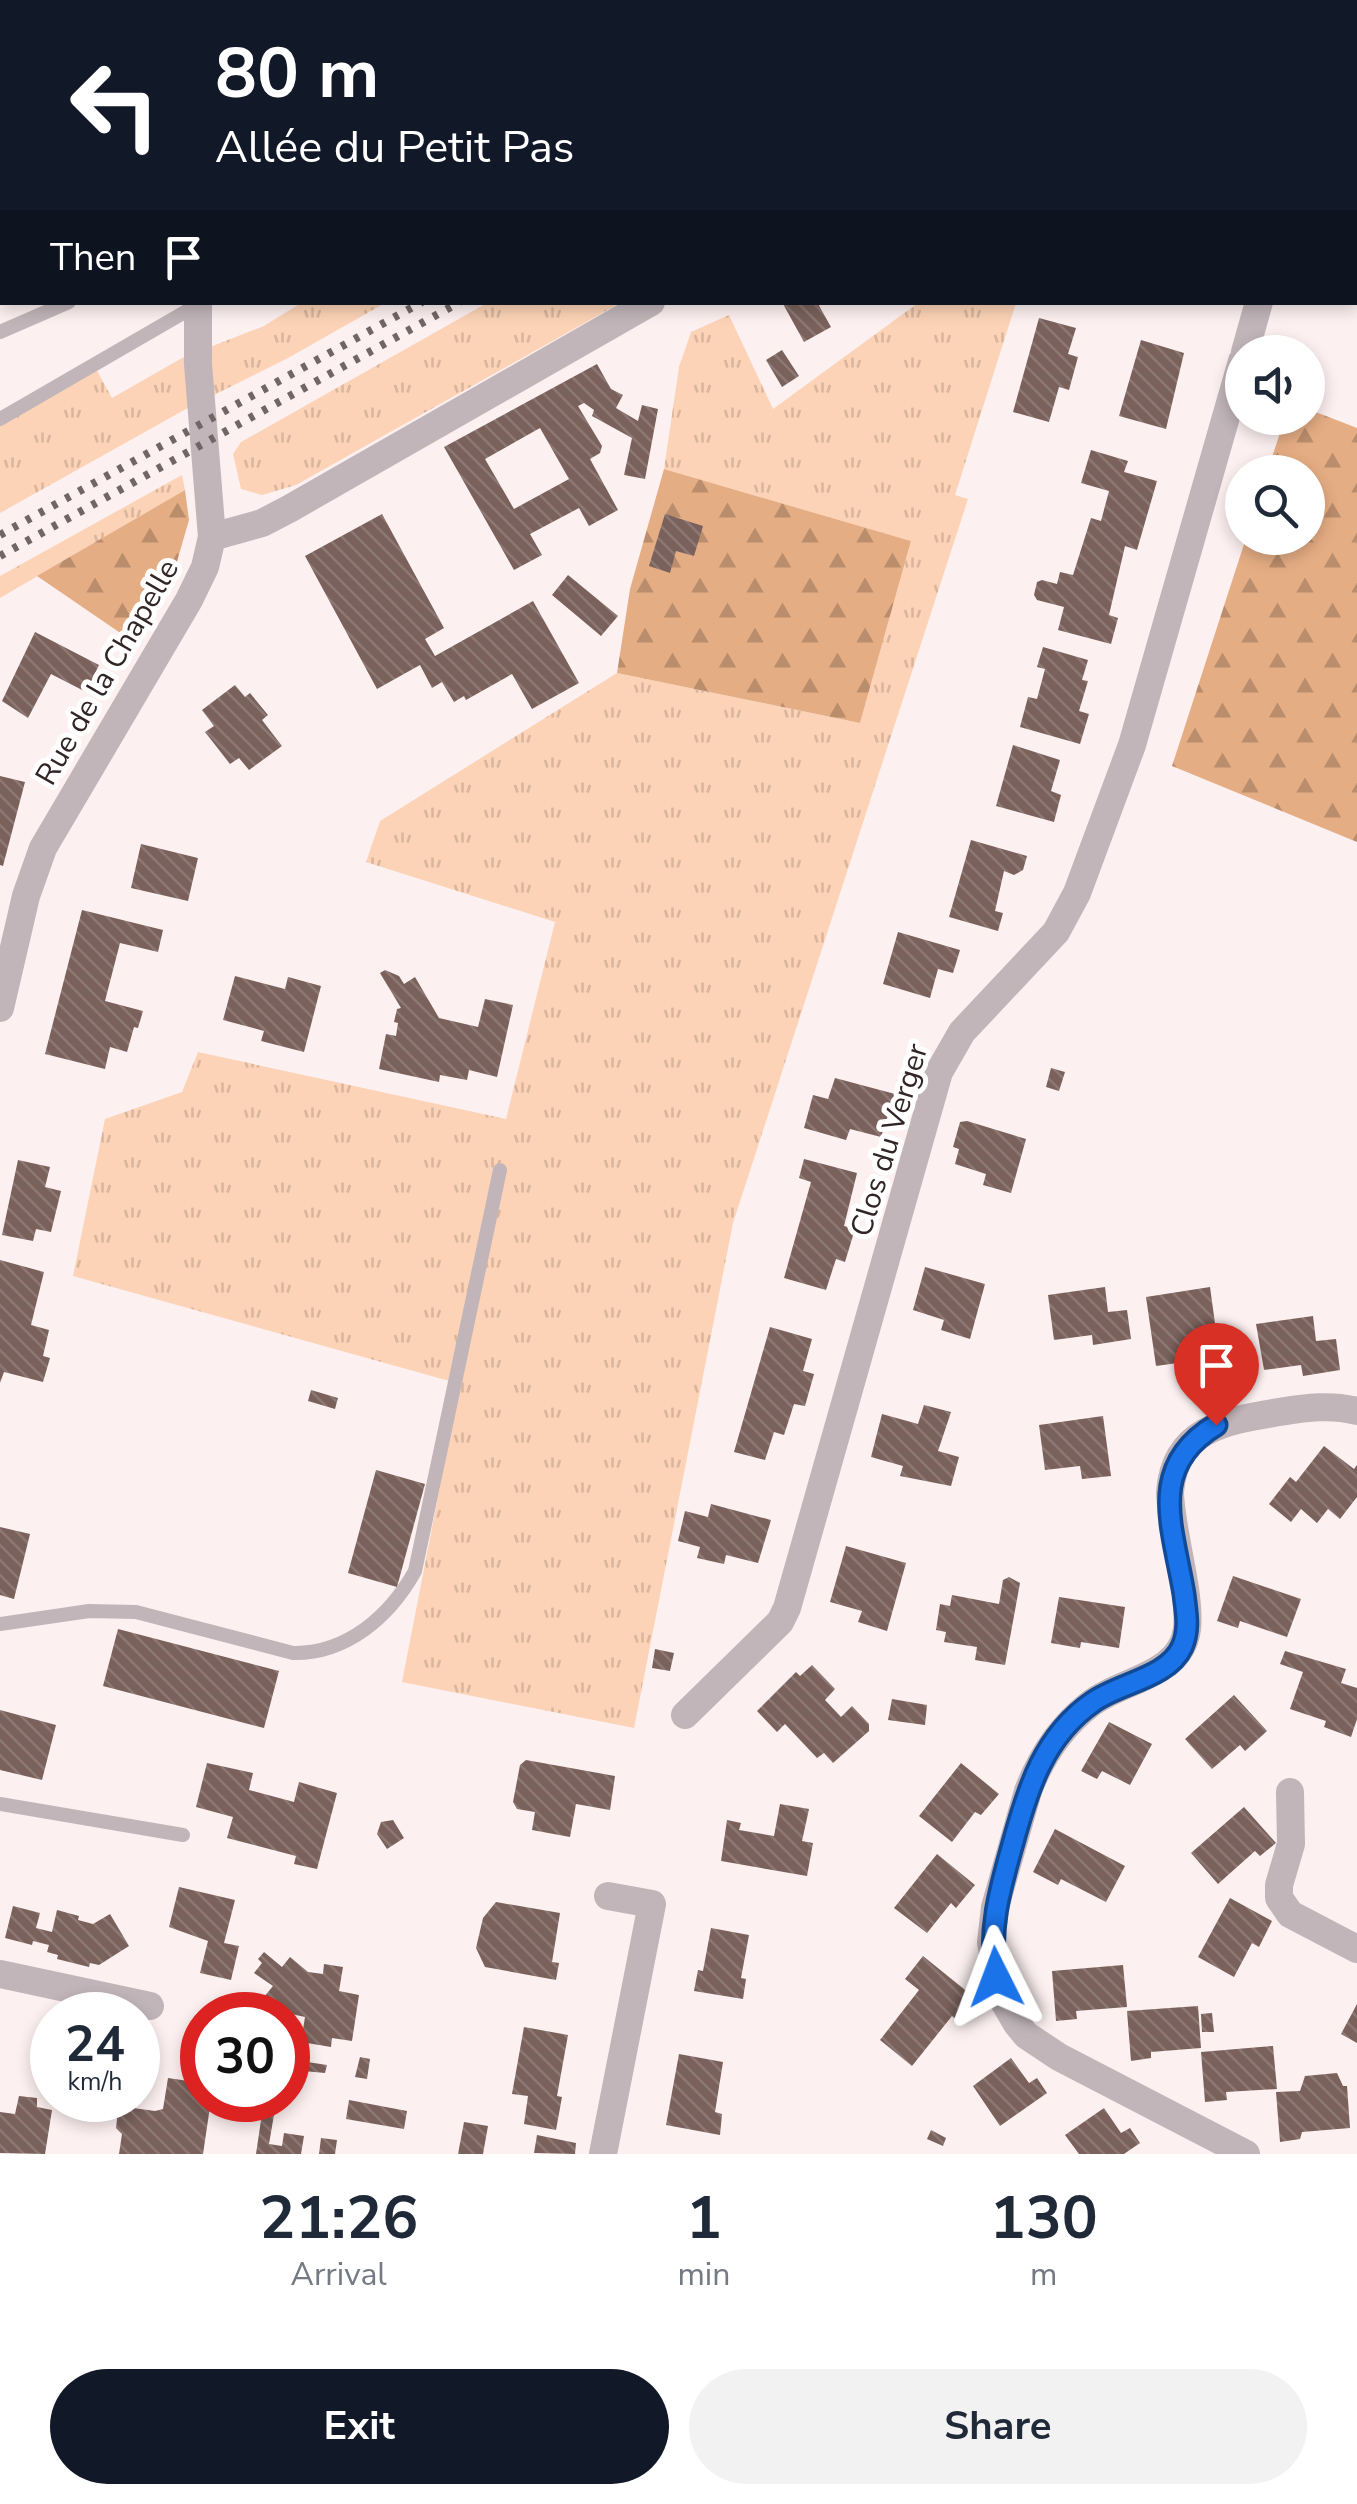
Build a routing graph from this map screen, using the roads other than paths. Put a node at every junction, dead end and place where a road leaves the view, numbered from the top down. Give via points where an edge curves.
1 (62, 305) edge
2 (196, 305) edge
3 (198, 305) edge
4 (646, 305) edge
5 (1258, 305) edge
6 (0, 332) edge
7 (1250, 335) edge
8 (0, 419) edge
9 (1225, 420) edge
10 (212, 537) junction
11 (0, 1008) edge
12 (500, 1170) dead end
13 (1357, 1411) edge
14 (0, 1624) edge
15 (685, 1715) dead end
16 (1290, 1792) dead end
17 (0, 1804) edge
18 (183, 1835) dead end
19 (608, 1896) dead end
20 (1357, 1949) edge
21 (0, 1974) edge
22 (84, 1992) edge
23 (603, 2154) edge
24 (1246, 2154) edge

1 - 6 lane
2 - 8 lane
3 - 10 street
4 - 10 street via 288,509
5 - 7 street
9 - 15 street, Clos du Verger via 1132,745 1071,907 1056,932 953,1042 938,1072 787,1608
10 - 11 street, Rue de la Chapelle via 200,580 43,848
12 - 14 lane via 415,1571 379,1616 350,1639 310,1653 136,1612 89,1611
13 - 24 street via 1317,1406 1229,1420 1184,1451 1170,1492 1188,1620 1181,1648 1164,1667 1098,1698 1056,1738 1028,1790 995,1907 1000,1995 1026,2035
16 - 20 street via 1282,1904
17 - 18 lane
19 - 23 street via 652,1904
21 - 22 street

